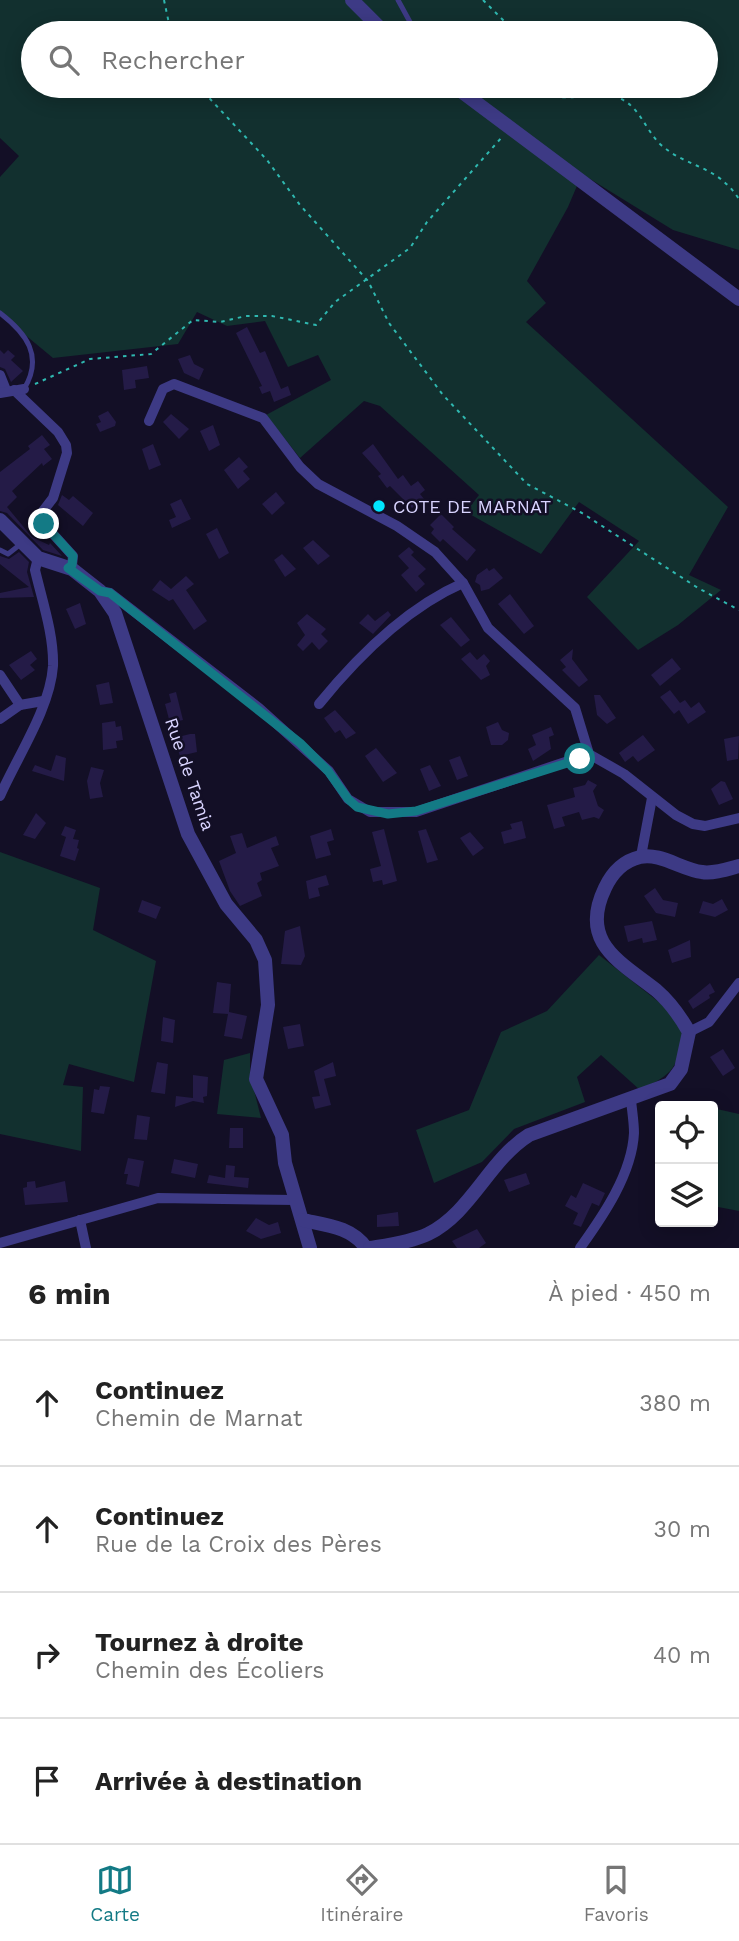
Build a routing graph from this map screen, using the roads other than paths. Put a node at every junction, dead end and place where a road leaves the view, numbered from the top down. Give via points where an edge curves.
1 (352, 0) edge
2 (398, 0) edge
3 (373, 21) edge
4 (409, 21) edge
5 (470, 98) edge
6 (739, 299) edge
7 (0, 313) edge
8 (0, 375) edge
9 (11, 390) edge
10 (149, 421) dead end
11 (0, 520) edge
12 (22, 543) junction
13 (0, 550) edge
14 (38, 558) junction
15 (68, 568) junction
16 (463, 583) junction
17 (100, 591) junction
18 (0, 675) edge
19 (43, 701) junction
20 (319, 704) dead end
21 (20, 705) junction
22 (0, 719) edge
23 (589, 754) junction
24 (0, 796) edge
25 (652, 798) junction
26 (739, 818) edge
27 (641, 856) junction
28 (739, 866) edge
29 (739, 983) edge
30 (689, 1032) junction
31 (631, 1100) junction
32 (296, 1200) junction
33 (80, 1220) junction
34 (303, 1220) junction
35 (0, 1243) edge
36 (377, 1247) edge
37 (86, 1248) edge
38 (310, 1248) edge
39 (580, 1248) edge

1 - 3 street
2 - 4 lane
5 - 6 street
7 - 9 lane via 22,329 33,350 33,369
8 - 9 street
9 - 15 street via 58,432 66,445 53,498 40,515 73,556
10 - 16 street via 163,389 174,384 263,418 318,484 416,538
11 - 12 street
12 - 13 lane via 8,554
12 - 14 street
14 - 15 street
14 - 19 street via 35,570 53,663
15 - 17 street
16 - 20 street via 437,594 397,624
16 - 23 street via 488,628 575,708
17 - 23 street via 110,593 259,708 328,771 348,799 370,812 416,811
17 - 32 street, Rue de Tamia via 126,639 188,834 226,904 256,940 265,960 268,1005 256,1079 282,1135
18 - 21 street
19 - 21 street
19 - 24 street
21 - 22 street
23 - 25 street via 624,774
25 - 26 street via 693,824 705,826
25 - 27 street
27 - 28 street via 704,873
27 - 30 street via 613,873 597,914 598,933 604,947 657,991
29 - 30 street via 709,1022
30 - 31 street via 684,1062 670,1084
31 - 36 street via 529,1135 510,1147 447,1220 428,1234
31 - 39 street via 631,1149 602,1217
32 - 33 street via 159,1198
32 - 34 street, Rue de Tamia
33 - 35 street
33 - 37 street
34 - 36 street via 338,1227
34 - 38 street, Rue de Tamia

